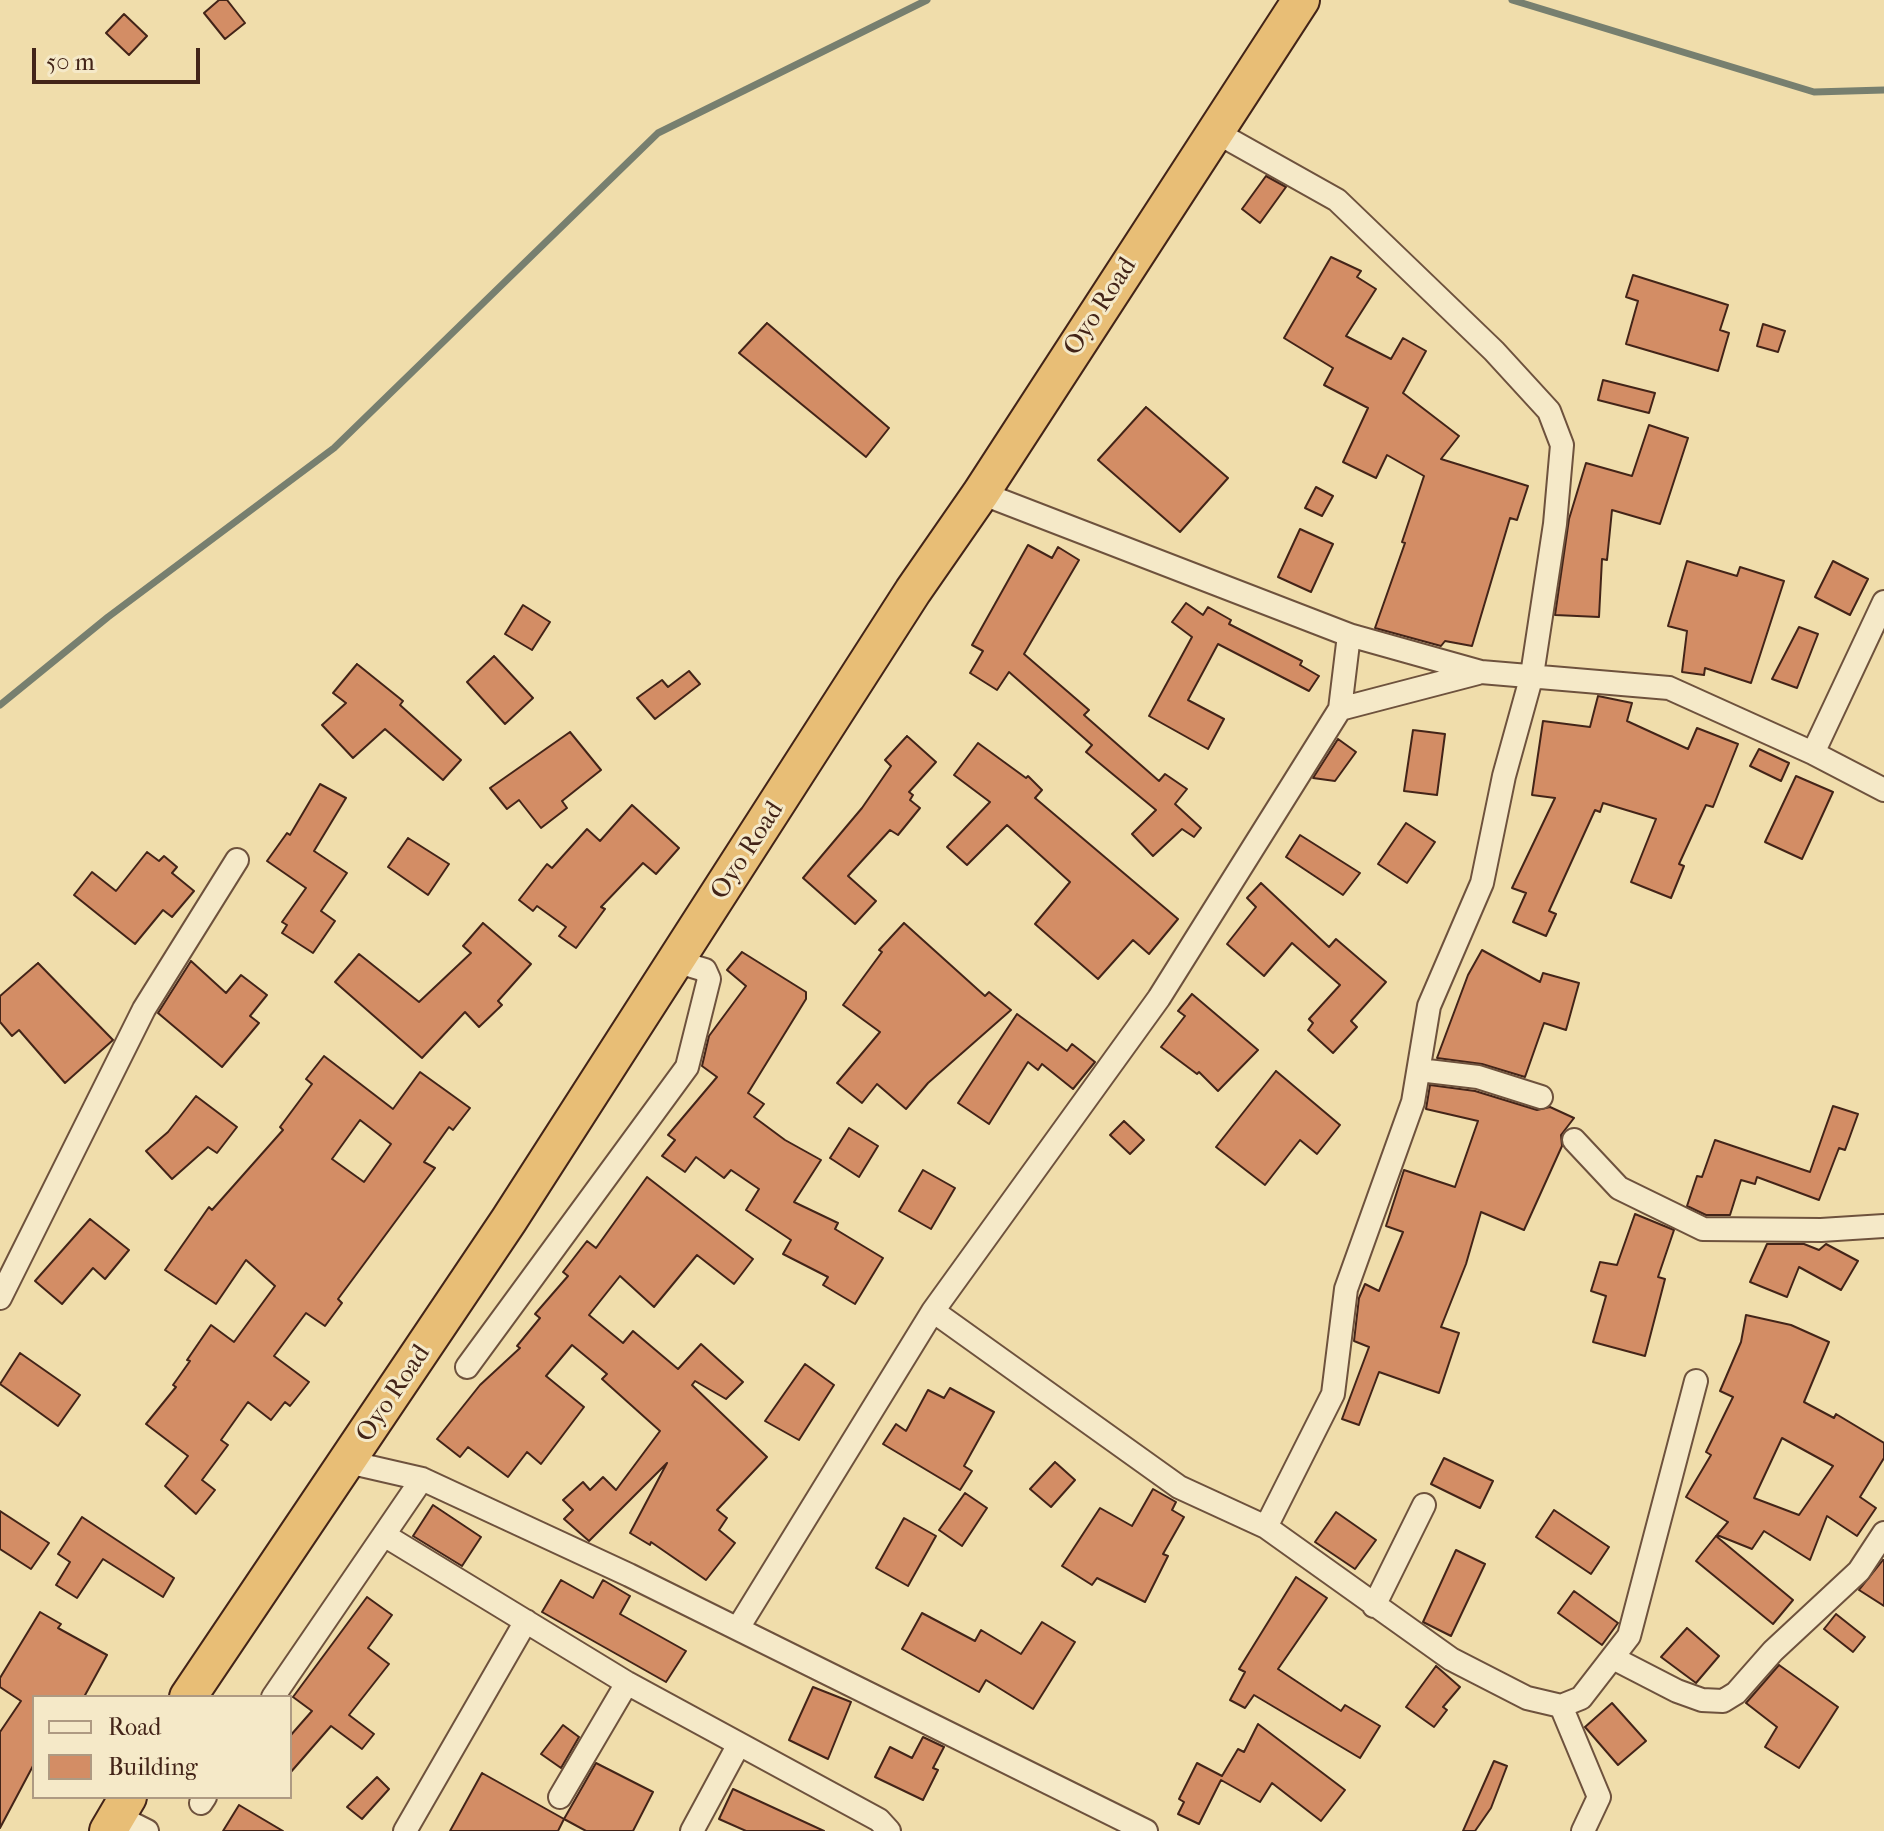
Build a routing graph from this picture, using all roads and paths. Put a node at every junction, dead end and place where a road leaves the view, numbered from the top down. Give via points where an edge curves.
1 (1301, 0) edge
2 (1214, 131) junction
3 (981, 493) junction
4 (1884, 602) edge
5 (1349, 635) junction
6 (1481, 672) junction
7 (1532, 675) junction
8 (1340, 709) junction
9 (1813, 753) junction
10 (1884, 790) edge
11 (237, 860) dead end
12 (675, 961) junction
13 (1419, 1070) junction
14 (1541, 1097) dead end
15 (1574, 1140) dead end
16 (1884, 1226) edge
17 (0, 1298) edge
18 (933, 1311) junction
19 (467, 1367) dead end
20 (1696, 1381) dead end
21 (348, 1462) junction
22 (422, 1479) junction
23 (1424, 1505) dead end
24 (1266, 1527) junction
25 (1884, 1533) edge
26 (384, 1535) junction
27 (1374, 1606) junction
28 (526, 1621) junction
29 (738, 1628) junction
30 (1613, 1658) junction
31 (627, 1683) junction
32 (189, 1695) edge
33 (274, 1695) edge
34 (1561, 1706) junction
35 (739, 1744) junction
36 (560, 1797) dead end
37 (405, 1831) edge
38 (692, 1831) edge
39 (889, 1831) edge
40 (1146, 1831) edge
41 (1583, 1831) edge

1 - 2 highway, Oyo Road
2 - 3 highway, Oyo Road
2 - 7 street via 1337,200 1549,411 1562,445
3 - 5 street
3 - 12 highway, Oyo Road
4 - 9 street
5 - 6 street
5 - 8 street
6 - 7 street
6 - 8 street
7 - 9 street via 1669,688
7 - 13 street via 1482,883 1429,1006
8 - 18 street via 1159,998
9 - 10 street
11 - 17 street via 144,1009
12 - 19 street via 705,970 709,979 687,1067
12 - 21 highway, Oyo Road
13 - 14 street via 1478,1077
13 - 24 street via 1413,1102 1346,1289 1333,1394
15 - 16 street via 1619,1188 1703,1229
18 - 24 street via 1179,1487
18 - 29 street
20 - 30 street via 1629,1636
21 - 22 street
21 - 32 highway, Oyo Road
22 - 26 street
22 - 29 street
23 - 27 street
24 - 27 street
25 - 30 street via 1859,1571 1723,1701 1677,1691
26 - 28 street
26 - 33 street
27 - 34 street via 1451,1659 1527,1698
28 - 31 street
28 - 37 street
29 - 40 street
30 - 34 street via 1581,1698
31 - 35 street
31 - 36 street
34 - 41 street via 1599,1797
35 - 38 street
35 - 39 street via 879,1820

